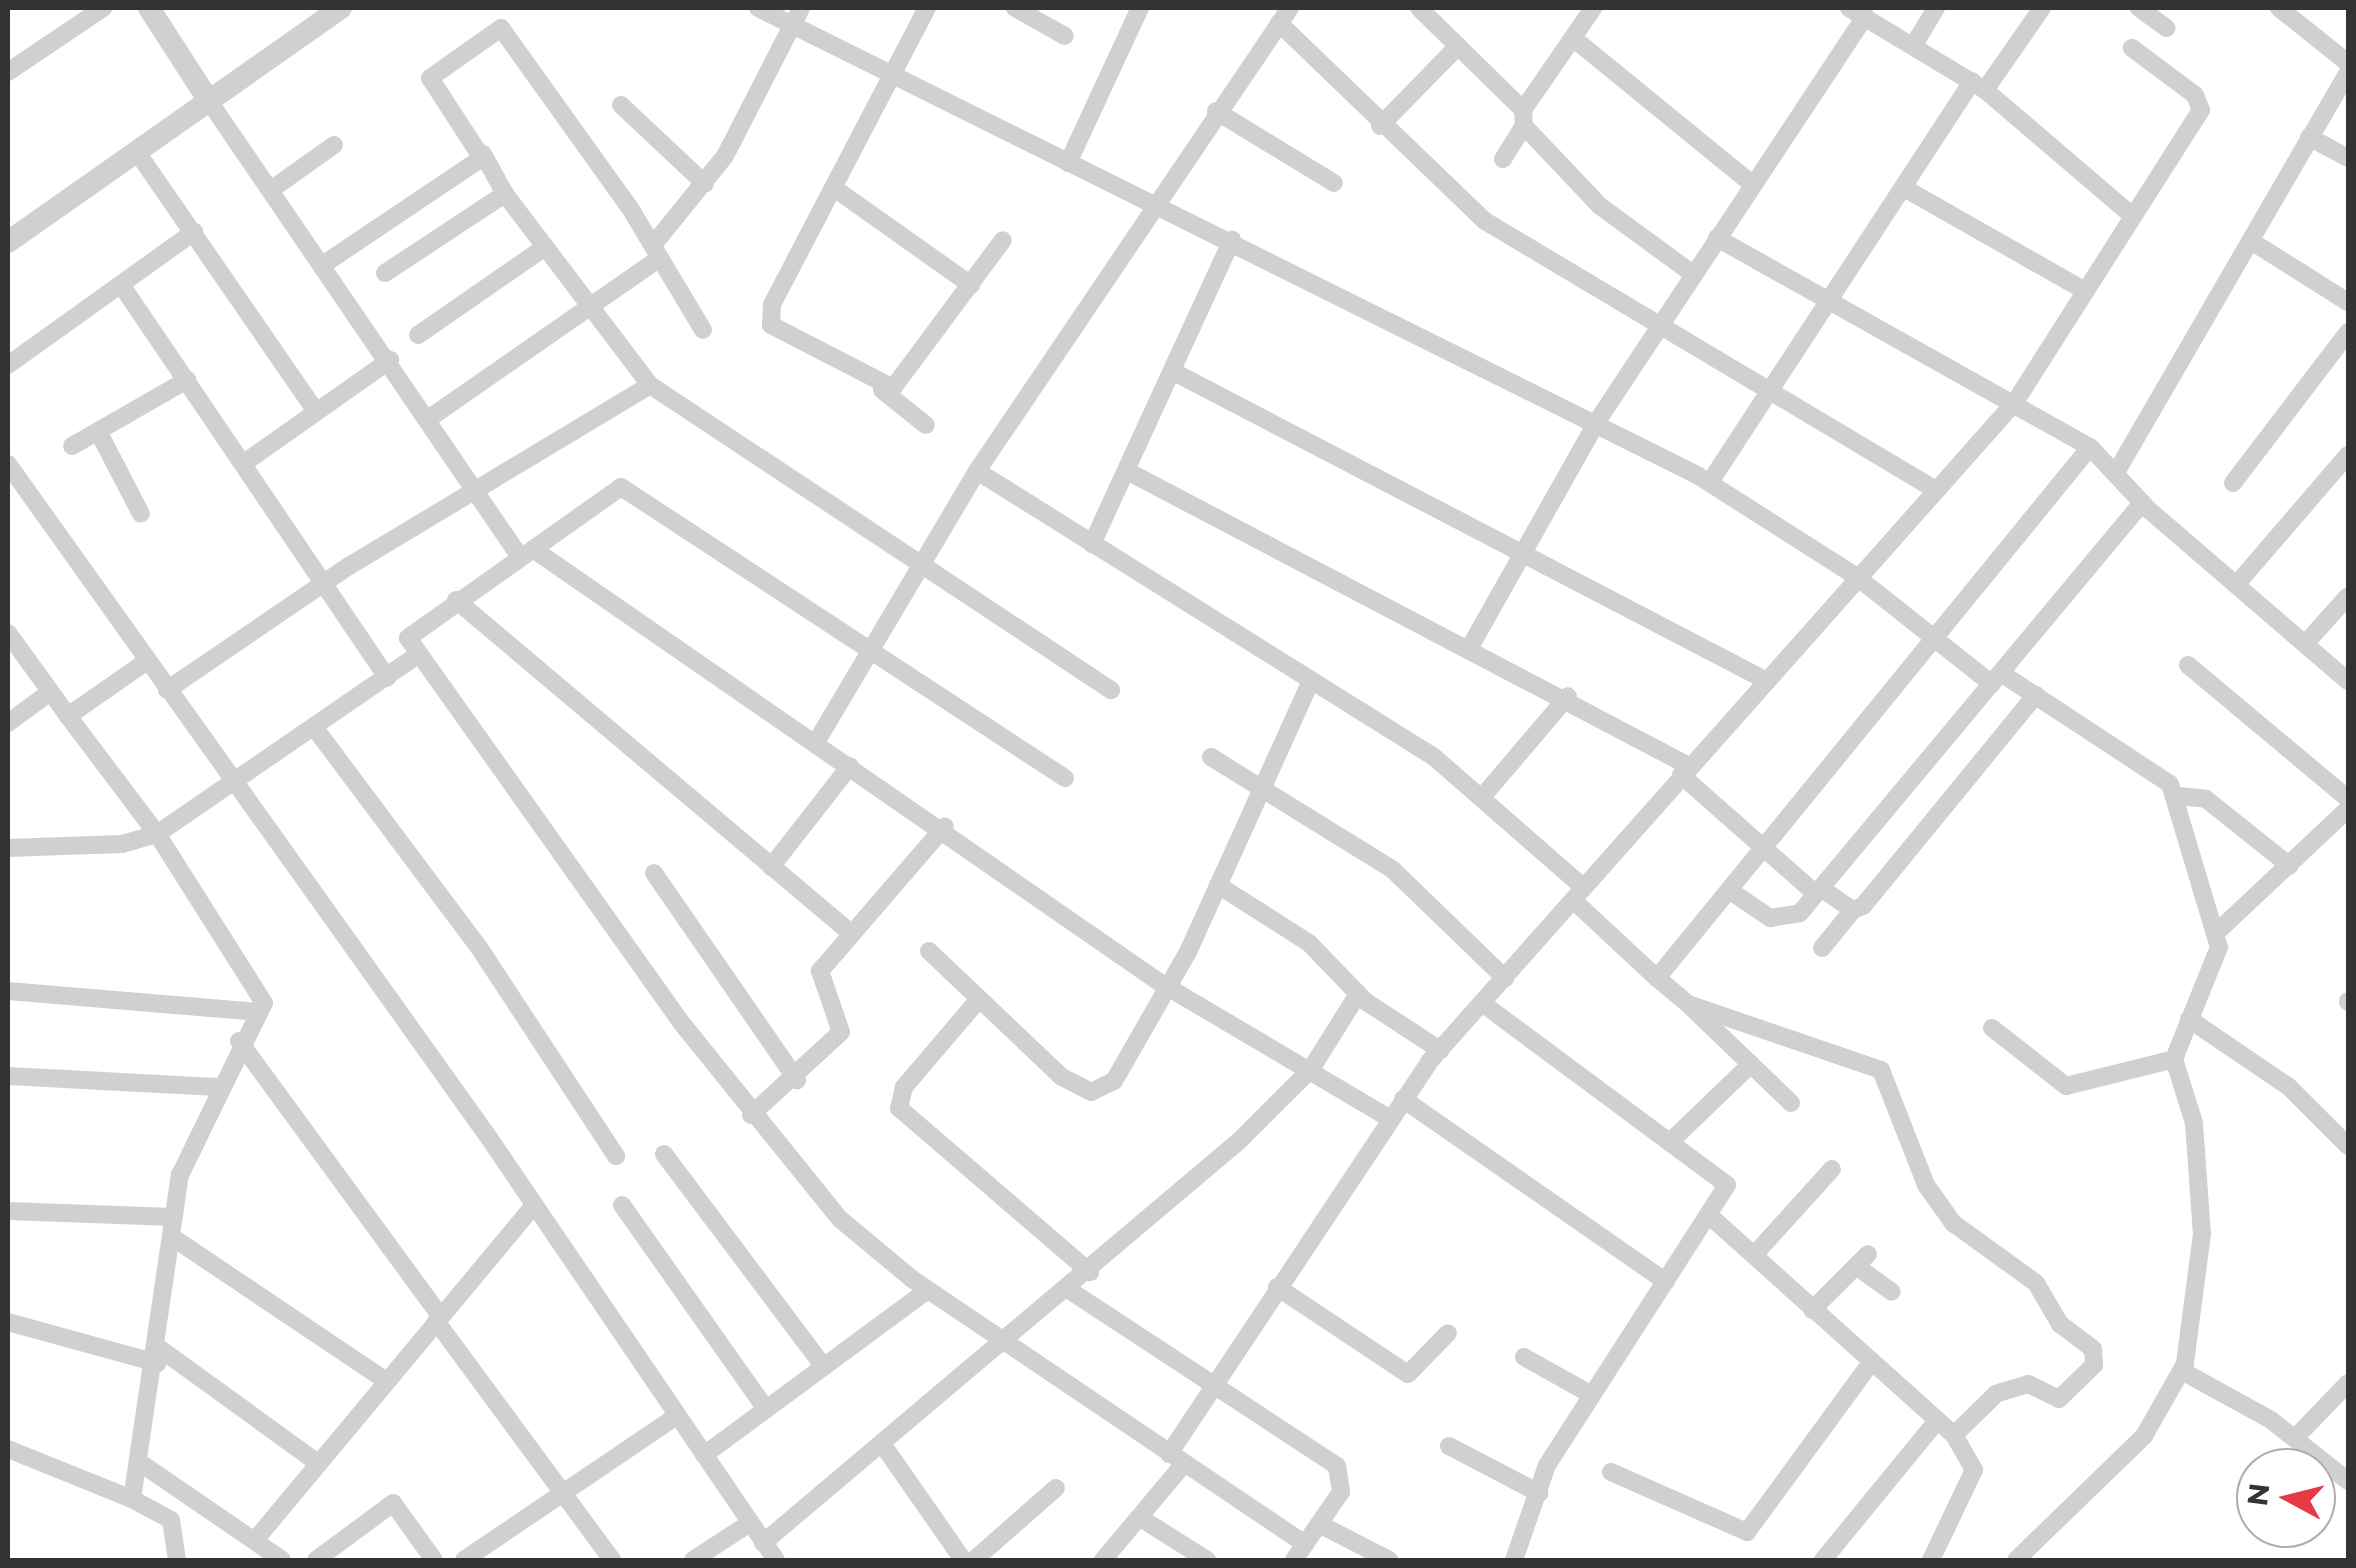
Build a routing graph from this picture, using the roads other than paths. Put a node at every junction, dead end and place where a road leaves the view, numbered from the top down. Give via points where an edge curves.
1 (103, 8) edge
2 (150, 8) edge
3 (758, 8) edge
4 (927, 8) edge
5 (1015, 8) edge
6 (1140, 8) edge
7 (1419, 8) edge
8 (1593, 8) edge
9 (1936, 8) edge
10 (2042, 8) edge
11 (2139, 8) edge
12 (2279, 8) edge
13 (335, 9) edge
14 (1857, 12) edge
15 (1284, 15) edge
16 (797, 16) edge
17 (2167, 28) dead end
18 (1065, 36) dead end
19 (1573, 38) junction
20 (1915, 43) junction
21 (1458, 46) junction
22 (2132, 48) dead end
23 (2348, 64) edge
24 (8, 72) edge
25 (2348, 72) edge
26 (893, 75) junction
27 (1979, 85) junction
28 (209, 101) junction
29 (621, 105) dead end
30 (1216, 111) junction
31 (1524, 118) junction
32 (1380, 126) junction
33 (2309, 137) junction
34 (334, 145) dead end
35 (137, 152) junction
36 (483, 154) junction
37 (2348, 158) edge
38 (1503, 159) dead end
39 (1068, 163) junction
40 (1334, 183) dead end
41 (705, 184) junction
42 (1752, 184) junction
43 (834, 188) junction
44 (1904, 188) junction
45 (272, 190) junction
46 (505, 194) junction
47 (1157, 207) junction
48 (2129, 213) junction
49 (194, 232) junction
50 (11, 233) edge
51 (1717, 238) junction
52 (1003, 240) dead end
53 (1232, 240) junction
54 (2251, 241) junction
55 (545, 246) junction
56 (656, 251) junction
57 (324, 264) junction
58 (385, 273) dead end
59 (1693, 274) junction
60 (971, 285) junction
61 (122, 286) junction
62 (2082, 290) junction
63 (1830, 299) junction
64 (2348, 302) edge
65 (590, 306) junction
66 (703, 330) dead end
67 (1656, 330) junction
68 (2348, 332) edge
69 (418, 335) dead end
70 (390, 360) junction
71 (8, 365) edge
72 (1172, 371) junction
73 (186, 380) junction
74 (650, 385) junction
75 (882, 390) junction
76 (1768, 392) junction
77 (2015, 402) junction
78 (316, 411) junction
79 (431, 418) junction
80 (1596, 423) junction
81 (926, 425) dead end
82 (98, 431) junction
83 (72, 446) dead end
84 (2090, 447) junction
85 (2348, 455) edge
86 (8, 464) edge
87 (244, 464) junction
88 (2118, 469) junction
89 (978, 471) junction
90 (1127, 471) junction
91 (1710, 482) junction
92 (2233, 483) dead end
93 (475, 490) junction
94 (1934, 490) junction
95 (2142, 504) junction
96 (141, 514) dead end
97 (1092, 544) junction
98 (1518, 552) junction
99 (526, 554) junction
100 (921, 563) junction
101 (1857, 577) junction
102 (326, 582) junction
103 (2236, 584) junction
104 (2348, 596) edge
105 (456, 600) junction
106 (8, 634) edge
107 (1935, 635) junction
108 (2305, 644) junction
109 (1470, 647) junction
110 (870, 649) junction
111 (416, 657) junction
112 (147, 661) junction
113 (2188, 666) dead end
114 (388, 678) junction
115 (1996, 678) junction
116 (1764, 680) junction
117 (1311, 681) junction
118 (2348, 681) edge
119 (167, 690) junction
120 (1111, 690) dead end
121 (50, 692) junction
122 (2036, 695) junction
123 (1568, 696) junction
124 (68, 716) junction
125 (8, 723) edge
126 (317, 731) junction
127 (815, 744) junction
128 (1211, 757) dead end
129 (850, 766) junction
130 (1685, 770) junction
131 (1065, 778) dead end
132 (234, 785) junction
133 (1261, 789) junction
134 (1483, 796) junction
135 (2179, 796) junction
136 (2348, 799) edge
137 (2348, 809) edge
138 (945, 826) junction
139 (157, 834) junction
140 (8, 848) edge
141 (1764, 850) junction
142 (2290, 866) junction
143 (771, 867) junction
144 (654, 874) dead end
145 (1218, 886) junction
146 (1729, 890) junction
147 (1818, 891) junction
148 (1578, 894) junction
149 (1853, 910) junction
150 (2218, 930) junction
151 (852, 934) junction
152 (1822, 948) dead end
153 (929, 951) dead end
154 (1505, 978) junction
155 (1656, 978) junction
156 (1169, 988) junction
157 (8, 992) edge
158 (1358, 994) junction
159 (980, 998) junction
160 (1482, 1003) junction
161 (1688, 1004) junction
162 (258, 1012) junction
163 (2188, 1019) junction
164 (1992, 1028) dead end
165 (239, 1041) junction
166 (1440, 1050) junction
167 (2174, 1060) junction
168 (1750, 1064) junction
169 (1311, 1069) junction
170 (8, 1076) edge
171 (798, 1080) junction
172 (218, 1087) junction
173 (1403, 1098) junction
174 (1791, 1103) dead end
175 (752, 1115) junction
176 (1389, 1118) junction
177 (1671, 1141) junction
178 (2348, 1146) edge
179 (664, 1154) dead end
180 (616, 1156) dead end
181 (1832, 1170) dead end
182 (622, 1204) dead end
183 (534, 1205) junction
184 (8, 1210) edge
185 (174, 1217) junction
186 (1712, 1218) junction
187 (172, 1238) junction
188 (1754, 1255) junction
189 (1090, 1272) junction
190 (1666, 1282) junction
191 (1277, 1287) junction
192 (928, 1290) junction
193 (1069, 1290) junction
194 (1892, 1292) dead end
195 (1812, 1310) junction
196 (438, 1318) junction
197 (8, 1322) edge
198 (1448, 1333) dead end
199 (1006, 1343) junction
200 (158, 1356) junction
201 (1524, 1357) dead end
202 (1870, 1364) junction
203 (824, 1367) junction
204 (2182, 1371) junction
205 (386, 1381) junction
206 (2348, 1384) edge
207 (1213, 1386) junction
208 (1592, 1394) junction
209 (766, 1409) junction
210 (677, 1416) junction
211 (1936, 1422) junction
212 (1954, 1436) junction
213 (2296, 1436) junction
214 (1449, 1446) dead end
215 (884, 1448) junction
216 (8, 1449) edge
217 (704, 1455) junction
218 (1176, 1460) junction
219 (139, 1462) junction
220 (318, 1462) junction
221 (1612, 1472) dead end
222 (2348, 1481) edge
223 (1056, 1488) dead end
224 (564, 1493) junction
225 (1539, 1494) junction
226 (132, 1499) junction
227 (1142, 1519) junction
228 (750, 1523) junction
229 (1319, 1524) junction
230 (256, 1539) junction
231 (764, 1543) junction
232 (1305, 1544) junction
233 (177, 1560) edge
234 (282, 1560) edge
235 (316, 1560) edge
236 (434, 1560) edge
237 (464, 1560) edge
238 (612, 1560) edge
239 (693, 1560) edge
240 (776, 1560) edge
241 (962, 1560) edge
242 (974, 1560) edge
243 (1104, 1560) edge
244 (1208, 1560) edge
245 (1294, 1560) edge
246 (1390, 1560) edge
247 (1514, 1560) edge
248 (1823, 1560) edge
249 (1931, 1560) edge
250 (2016, 1560) edge

1 - 24 street
2 - 28 street
3 - 16 street
4 - 26 street
5 - 18 street
6 - 39 street
7 - 21 street
8 - 19 street
9 - 20 street
10 - 27 street
11 - 17 street
12 - 23 street
13 - 28 street
14 - 20 street
14 - 42 street
15 - 30 street
15 - 32 street
16 - 26 street
16 - 41 street
19 - 31 street
19 - 42 street
20 - 27 street
21 - 31 street
21 - 32 street
22 - 48 street via 2194,95 2201,110
25 - 33 street
26 - 39 street
26 - 43 street
27 - 44 street
27 - 48 street
28 - 35 street
28 - 45 street
29 - 41 street
30 - 40 street
30 - 47 street
31 - 38 street
31 - 59 street via 1600,206
32 - 67 street via 1485,222
33 - 37 street
33 - 54 street
34 - 45 street
35 - 49 street
35 - 50 street
36 - 46 street
36 - 56 street via 430,78 501,28
36 - 57 street
39 - 47 street
41 - 56 street
42 - 51 street
43 - 60 street
43 - 75 street via 768,317
44 - 62 street
44 - 63 street
45 - 57 street
46 - 55 street
46 - 58 street
47 - 53 street
47 - 89 street
48 - 62 street
49 - 61 street
49 - 78 street
51 - 59 street
51 - 63 street
52 - 60 street
53 - 72 street
53 - 80 street
54 - 64 street
54 - 88 street
55 - 65 street
55 - 69 street
56 - 65 street
56 - 66 street
57 - 70 street
59 - 67 street
60 - 75 street via 900,382
61 - 71 street
61 - 73 street
62 - 77 street
63 - 76 street
63 - 77 street
65 - 74 street
65 - 79 street
67 - 76 street
67 - 80 street
68 - 92 street
70 - 78 street
70 - 79 street
72 - 90 street
72 - 98 street
73 - 82 street
73 - 87 street
74 - 93 street
74 - 100 street
75 - 81 street
76 - 91 street
76 - 94 street
77 - 84 street
77 - 94 street
78 - 87 street
79 - 93 street
80 - 91 street
80 - 98 street
82 - 83 street
82 - 96 street
84 - 88 street
84 - 107 street
85 - 103 street
86 - 112 street
87 - 102 street
88 - 95 street
89 - 97 street
89 - 100 street
90 - 97 street
90 - 109 street
91 - 101 street
93 - 99 street
93 - 102 street
94 - 101 street
95 - 103 street
95 - 115 street
97 - 117 street
98 - 109 street
98 - 116 street
99 - 105 street
99 - 110 street via 621,487
99 - 127 street
100 - 110 street
100 - 120 street
101 - 107 street
101 - 116 street
102 - 114 street
102 - 119 street
103 - 108 street
104 - 108 street
105 - 111 street via 410,631
105 - 143 street
106 - 121 street
107 - 115 street
107 - 141 street
108 - 118 street
109 - 123 street
110 - 127 street
110 - 131 street
111 - 114 street
111 - 175 street
112 - 119 street
112 - 124 street
113 - 136 street
114 - 126 street
115 - 122 street
115 - 147 street
116 - 130 street
117 - 133 street
117 - 134 street
119 - 132 street
121 - 124 street
121 - 125 street
122 - 135 street via 2163,776
122 - 149 street
123 - 130 street
123 - 134 street
124 - 139 street
126 - 132 street
126 - 180 street via 480,948
127 - 129 street
128 - 133 street
129 - 138 street
129 - 143 street
130 - 141 street
130 - 148 street
132 - 139 street
132 - 183 street
133 - 145 street
133 - 154 street via 1393,870
134 - 148 street
135 - 142 street via 2206,799
135 - 150 street
137 - 142 street
138 - 151 street
138 - 156 street
139 - 140 street via 122,844
139 - 162 street via 260,989
141 - 146 street
141 - 147 street
142 - 150 street
143 - 151 street
144 - 171 street
145 - 156 street
145 - 158 street via 1323,954
146 - 147 street via 1781,921
146 - 155 street
147 - 149 street
148 - 154 street
148 - 155 street
149 - 152 street
150 - 163 street via 2216,961
151 - 171 street via 817,978 844,1024
153 - 159 street
154 - 160 street
155 - 161 street
156 - 159 street via 1114,1081 1091,1092 1062,1077
156 - 169 street
157 - 162 street
158 - 166 street
158 - 169 street
159 - 189 street via 904,1087 899,1108
160 - 166 street
160 - 177 street
161 - 168 street
161 - 212 street via 1881,1070 1926,1186 1952,1223 2036,1284 2060,1324 2093,1350 2094,1365 2061,1397 2017,1385
162 - 165 street
163 - 167 street
163 - 178 street via 2290,1087
164 - 167 street via 2066,1086
165 - 172 street
165 - 196 street
166 - 173 street
167 - 204 street via 2194,1123 2202,1234
168 - 174 street
168 - 177 street
169 - 176 street
169 - 189 street
170 - 172 street
171 - 175 street
172 - 185 street via 180,1175
173 - 176 street
173 - 190 street
175 - 192 street via 840,1218
176 - 191 street
177 - 186 street via 1728,1185
179 - 203 street
181 - 188 street
182 - 209 street
183 - 196 street
183 - 210 street
184 - 185 street
185 - 187 street
186 - 188 street
186 - 190 street
187 - 200 street
187 - 205 street
188 - 195 street
189 - 193 street
190 - 208 street
191 - 198 street via 1408,1374
191 - 207 street
192 - 199 street
192 - 203 street
193 - 199 street
193 - 207 street
194 - 195 street via 1862,1260
195 - 202 street
196 - 205 street
196 - 224 street
197 - 200 street
199 - 215 street
199 - 218 street
200 - 219 street
200 - 220 street
201 - 208 street
202 - 211 street
202 - 221 street via 1747,1532
203 - 209 street
204 - 213 street
204 - 250 street via 2144,1436
205 - 220 street
206 - 213 street
207 - 218 street
207 - 229 street via 1337,1466 1344,1482
208 - 225 street
209 - 217 street
210 - 217 street
210 - 224 street
211 - 212 street
211 - 248 street
212 - 249 street via 1974,1470
213 - 222 street
214 - 225 street
215 - 231 street
215 - 241 street
216 - 226 street
217 - 228 street
218 - 227 street
218 - 232 street
219 - 226 street
219 - 230 street
220 - 230 street
223 - 242 street
224 - 237 street
224 - 238 street
225 - 247 street
226 - 233 street via 171,1520
227 - 243 street
227 - 244 street
228 - 231 street
228 - 239 street
229 - 232 street
229 - 246 street
230 - 234 street
231 - 240 street
232 - 245 street
235 - 236 street via 393,1502

